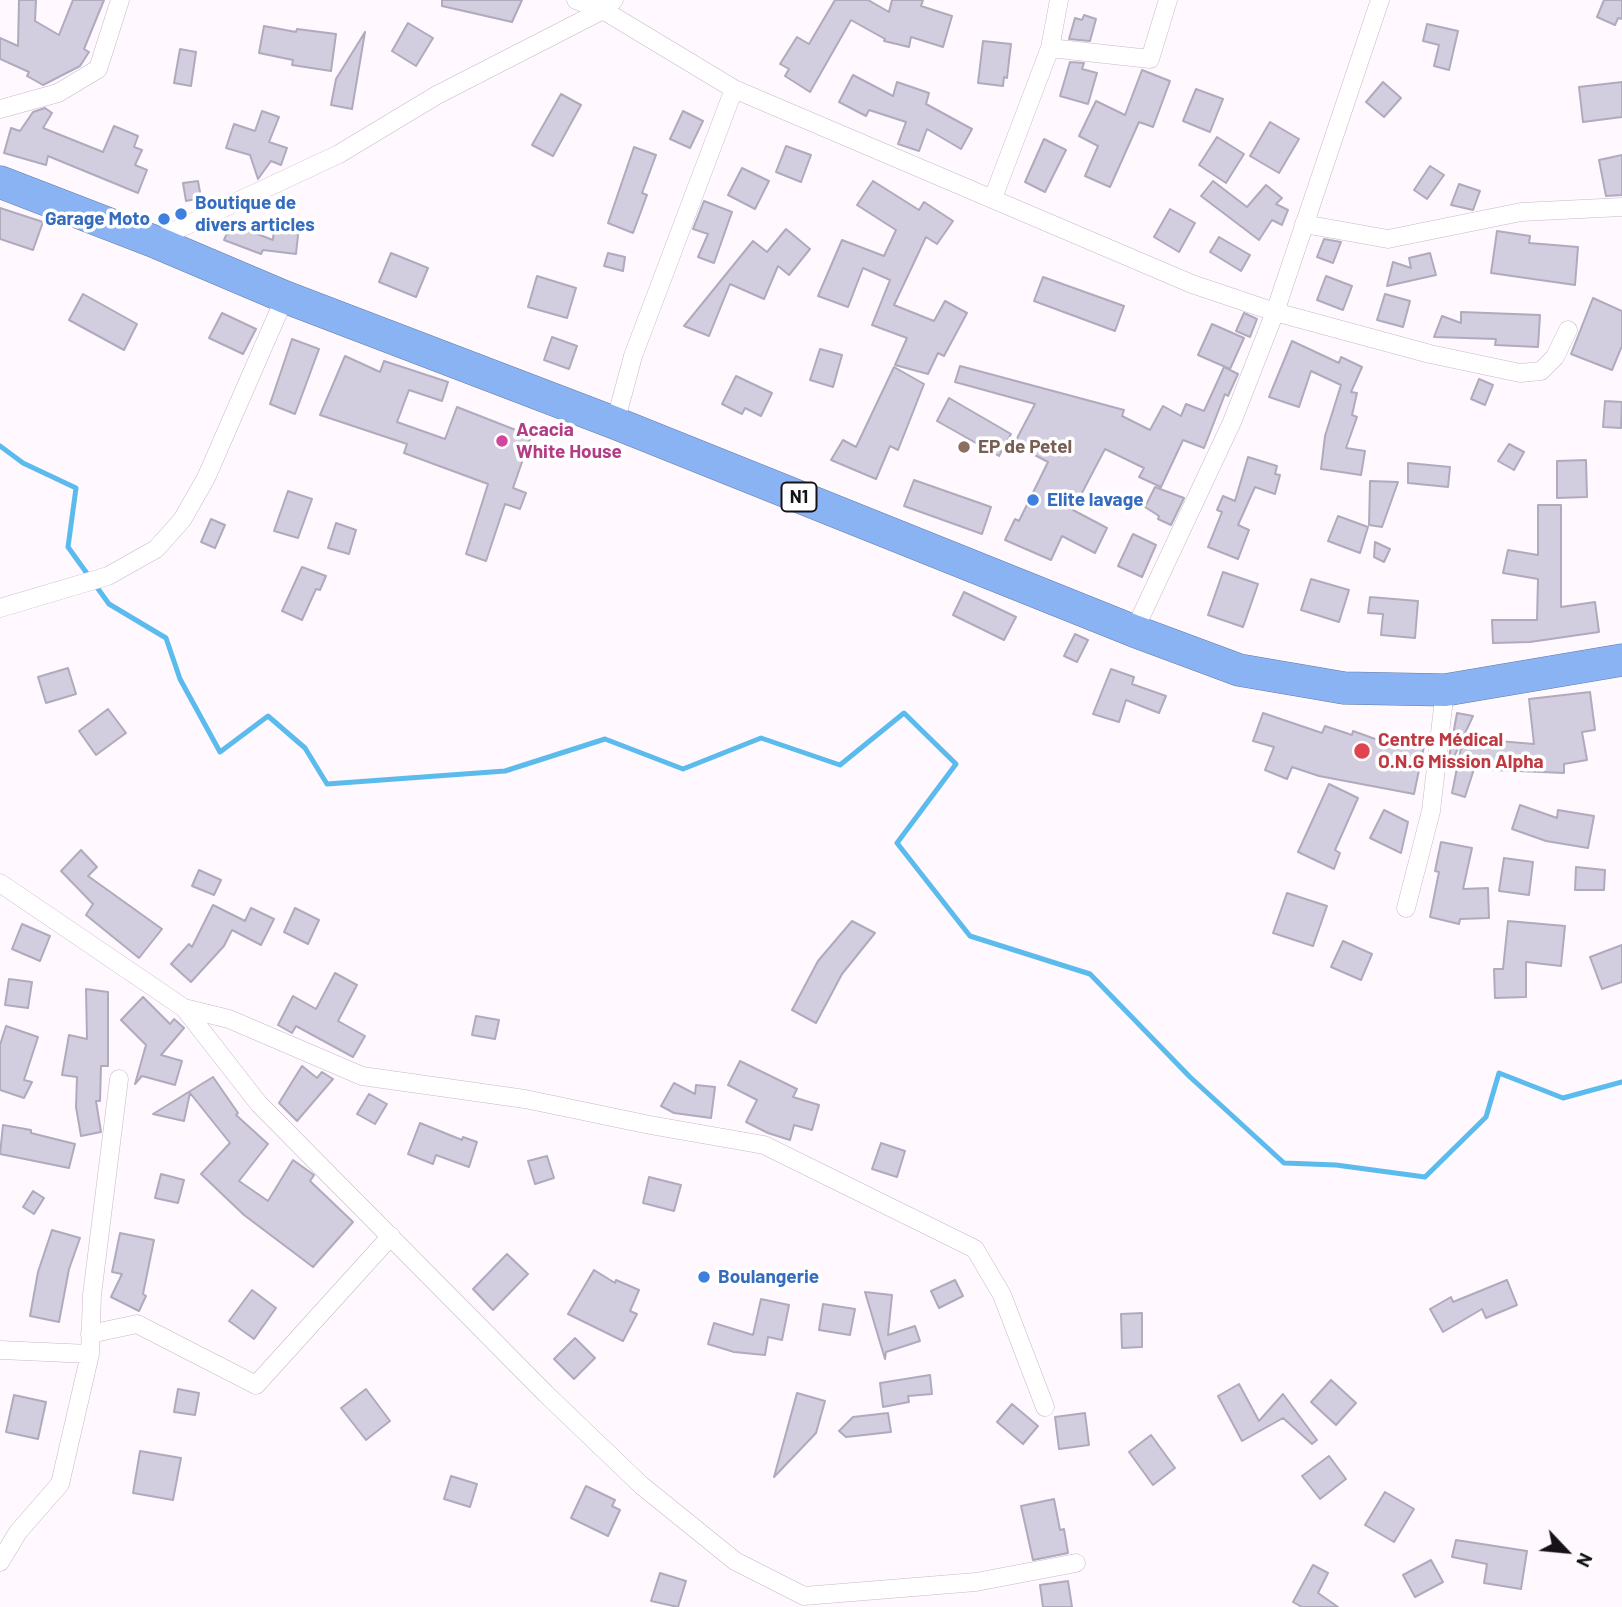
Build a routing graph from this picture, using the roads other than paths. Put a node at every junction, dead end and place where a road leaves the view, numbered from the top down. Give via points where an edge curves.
1 (120, 0) edge
2 (576, 0) edge
3 (1059, 0) edge
4 (1168, 0) edge
5 (1380, 0) edge
6 (606, 3) edge
7 (1050, 48) junction
8 (734, 89) junction
9 (0, 109) edge
10 (0, 182) edge
11 (993, 198) junction
12 (1622, 206) edge
13 (1304, 225) junction
14 (153, 241) junction
15 (285, 298) junction
16 (1275, 313) junction
17 (1568, 330) dead end
18 (615, 423) junction
19 (0, 608) edge
20 (1134, 631) junction
21 (1622, 660) edge
22 (1445, 690) junction
23 (0, 883) edge
24 (1406, 908) dead end
25 (184, 1008) junction
26 (119, 1079) dead end
27 (391, 1236) junction
28 (90, 1334) junction
29 (0, 1350) edge
30 (90, 1354) junction
31 (1045, 1407) dead end
32 (0, 1562) edge
33 (1076, 1563) dead end
34 (805, 1602) edge

1 - 9 street via 98,69 58,93
2 - 6 street
3 - 7 street
4 - 7 street via 1150,59
5 - 13 street
6 - 8 street
6 - 14 street via 339,154
7 - 11 street
8 - 11 street
8 - 18 street via 633,356
10 - 14 highway, N1
11 - 16 street via 1192,284
12 - 13 street via 1521,212 1388,239
13 - 16 street
14 - 15 highway, N1
15 - 18 highway, N1
15 - 19 street via 206,478 182,520 156,549 108,576
16 - 17 street via 1520,373 1541,371 1555,358
16 - 20 street via 1232,422
18 - 20 highway, N1
20 - 22 highway, N1 via 1239,670 1344,688
21 - 22 highway, N1
22 - 24 street via 1431,811
23 - 25 street
25 - 27 street via 259,1104
25 - 31 street via 229,1019 362,1076 525,1099 764,1145 975,1249 1002,1295
26 - 28 street
27 - 28 street via 256,1385 137,1324
27 - 34 street via 641,1485 734,1561
28 - 30 street
29 - 30 street
30 - 32 street via 60,1484 18,1532
33 - 34 street via 976,1582

